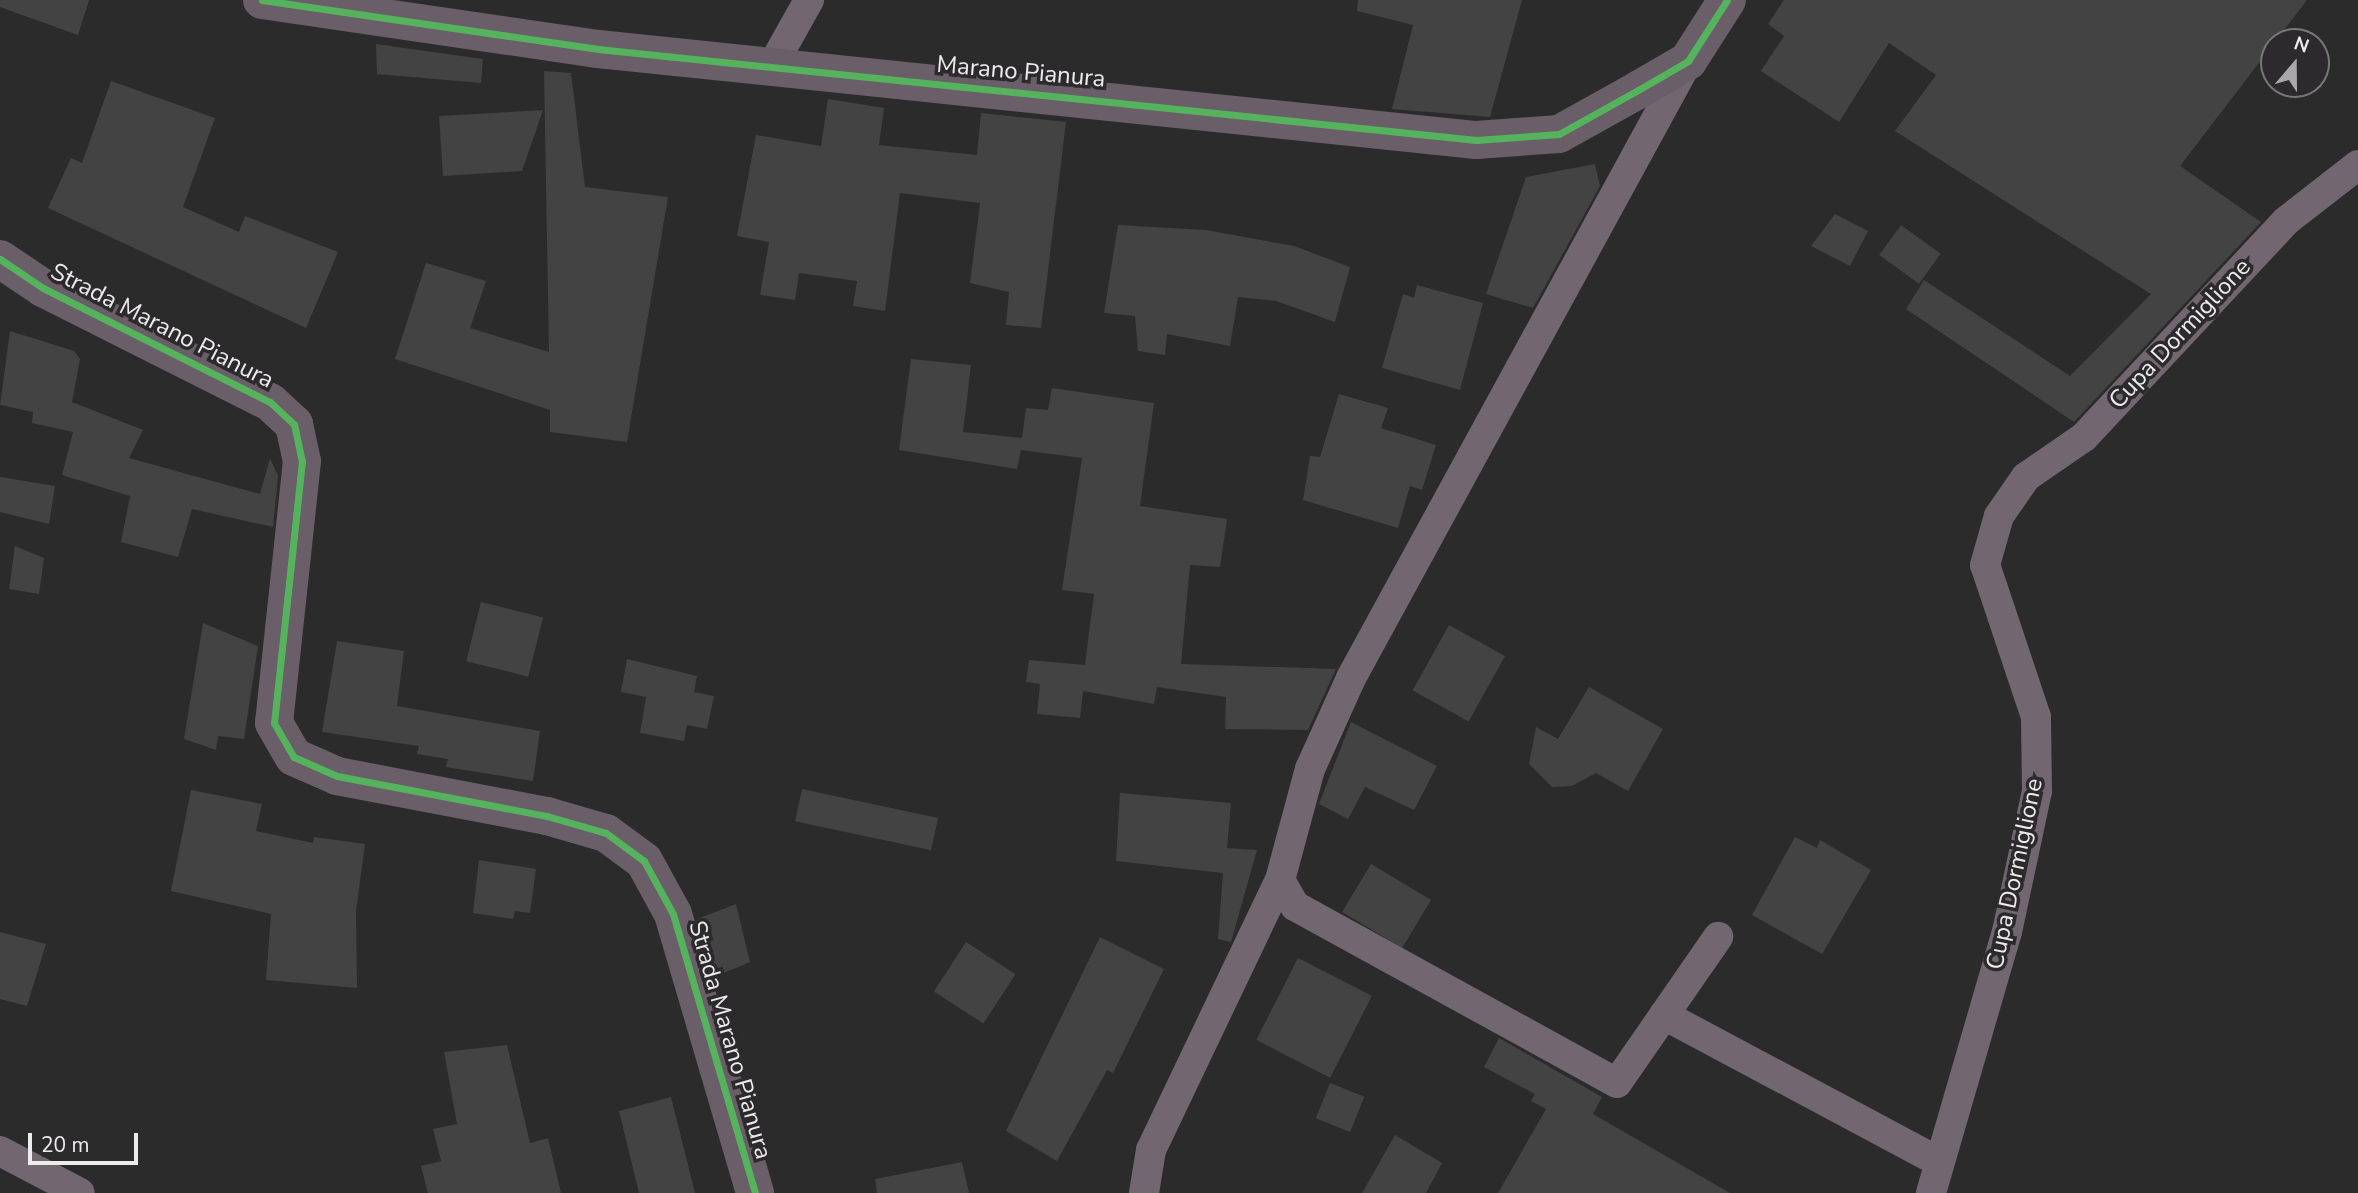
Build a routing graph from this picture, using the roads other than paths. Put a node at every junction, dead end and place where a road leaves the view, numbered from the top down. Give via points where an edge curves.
1 (262, 0) edge
2 (809, 0) edge
3 (1727, 0) edge
4 (1688, 61) junction
5 (771, 68) junction
6 (2358, 164) edge
7 (0, 259) edge
8 (1280, 880) junction
9 (1718, 937) dead end
10 (1664, 1015) junction
11 (0, 1151) edge
12 (1938, 1161) junction
13 (80, 1193) edge
14 (755, 1193) edge
15 (1144, 1193) edge
16 (1931, 1193) edge

1 - 5 street, Marano Pianura via 384,22
2 - 5 street
3 - 4 street, Marano Pianura
4 - 5 street, Marano Pianura via 1559,134 1476,139
4 - 8 street via 1351,678 1310,769
6 - 12 street, Cupa Dormiglione via 2286,221 2084,437 2026,477 2000,516 1986,565 2036,717 2036,791 2007,932
7 - 14 street, Strada Marano Pianura via 43,288 270,402 295,424 302,461 274,723 294,757 337,776 547,816 606,833 644,862 673,914
8 - 10 street via 1295,906 1617,1083
8 - 15 street via 1151,1150
9 - 10 street
10 - 12 street
11 - 13 street
12 - 16 street, Cupa Dormiglione

